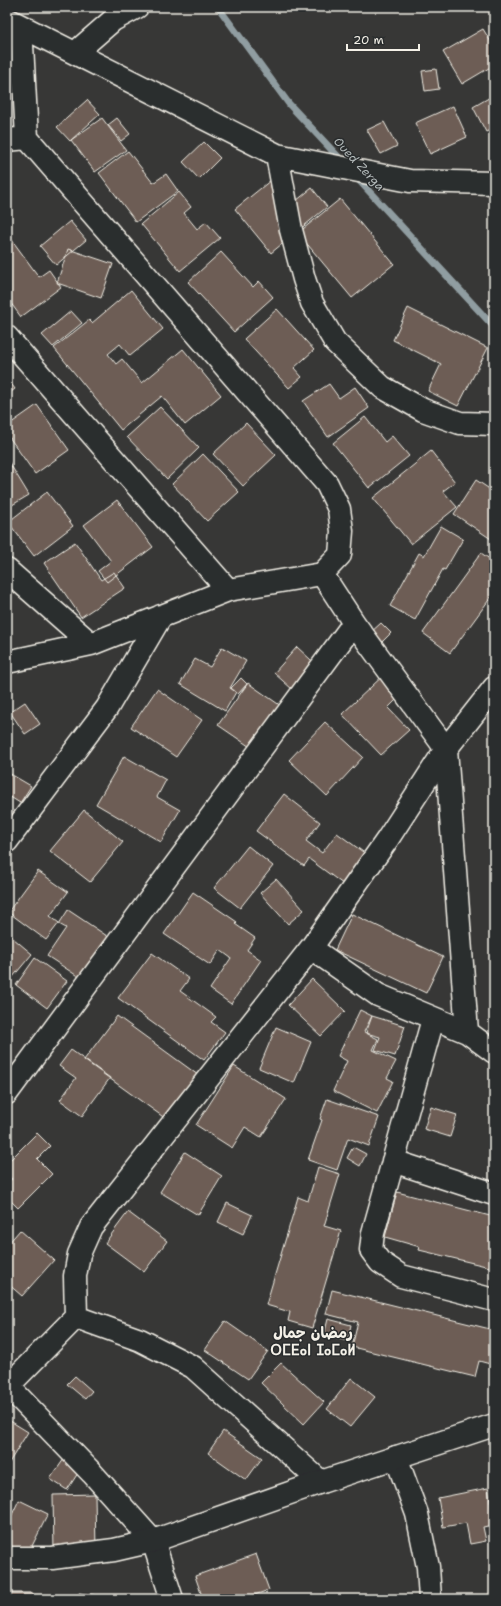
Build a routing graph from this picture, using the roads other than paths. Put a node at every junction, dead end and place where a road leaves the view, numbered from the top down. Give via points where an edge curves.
1 (137, 7) edge
2 (14, 23) edge
3 (74, 53) junction
4 (17, 139) edge
5 (277, 155) junction
6 (494, 183) edge
7 (7, 337) edge
8 (494, 424) edge
9 (7, 570) edge
10 (322, 574) junction
11 (228, 590) junction
12 (160, 616) junction
13 (354, 624) junction
14 (91, 644) junction
15 (7, 662) edge
16 (494, 688) edge
17 (446, 749) junction
18 (7, 841) edge
19 (311, 948) junction
20 (434, 1018) junction
21 (467, 1032) junction
22 (494, 1052) edge
23 (7, 1093) edge
24 (393, 1161) junction
25 (494, 1194) edge
26 (494, 1300) edge
27 (76, 1317) junction
28 (7, 1386) edge
29 (494, 1425) edge
30 (396, 1457) junction
31 (321, 1482) junction
32 (153, 1542) junction
33 (7, 1558) edge
34 (172, 1599) edge
35 (430, 1599) edge

1 - 3 street via 113,20
2 - 3 street
2 - 4 street
3 - 5 street
4 - 10 street via 327,484 338,509 342,531 340,555
5 - 6 street via 410,181
5 - 8 street via 291,230 306,285 312,303 335,342 382,387 423,410 460,423
7 - 11 street
9 - 14 street
10 - 11 street
10 - 13 street
11 - 12 street
12 - 14 street
12 - 18 street via 107,708
13 - 17 street
13 - 23 street
14 - 15 street
16 - 17 street
17 - 19 street via 387,840
17 - 21 street
19 - 20 street via 378,995
19 - 27 street via 91,1227 79,1254 74,1276
20 - 21 street
20 - 24 street
21 - 22 street
24 - 25 street
24 - 26 street via 371,1250 380,1262 401,1276
27 - 28 street
27 - 31 street via 140,1340 193,1367
28 - 32 street via 92,1473
29 - 30 street
30 - 31 street
30 - 35 street via 417,1514 428,1567
31 - 32 street
32 - 33 street via 52,1558
32 - 34 street

